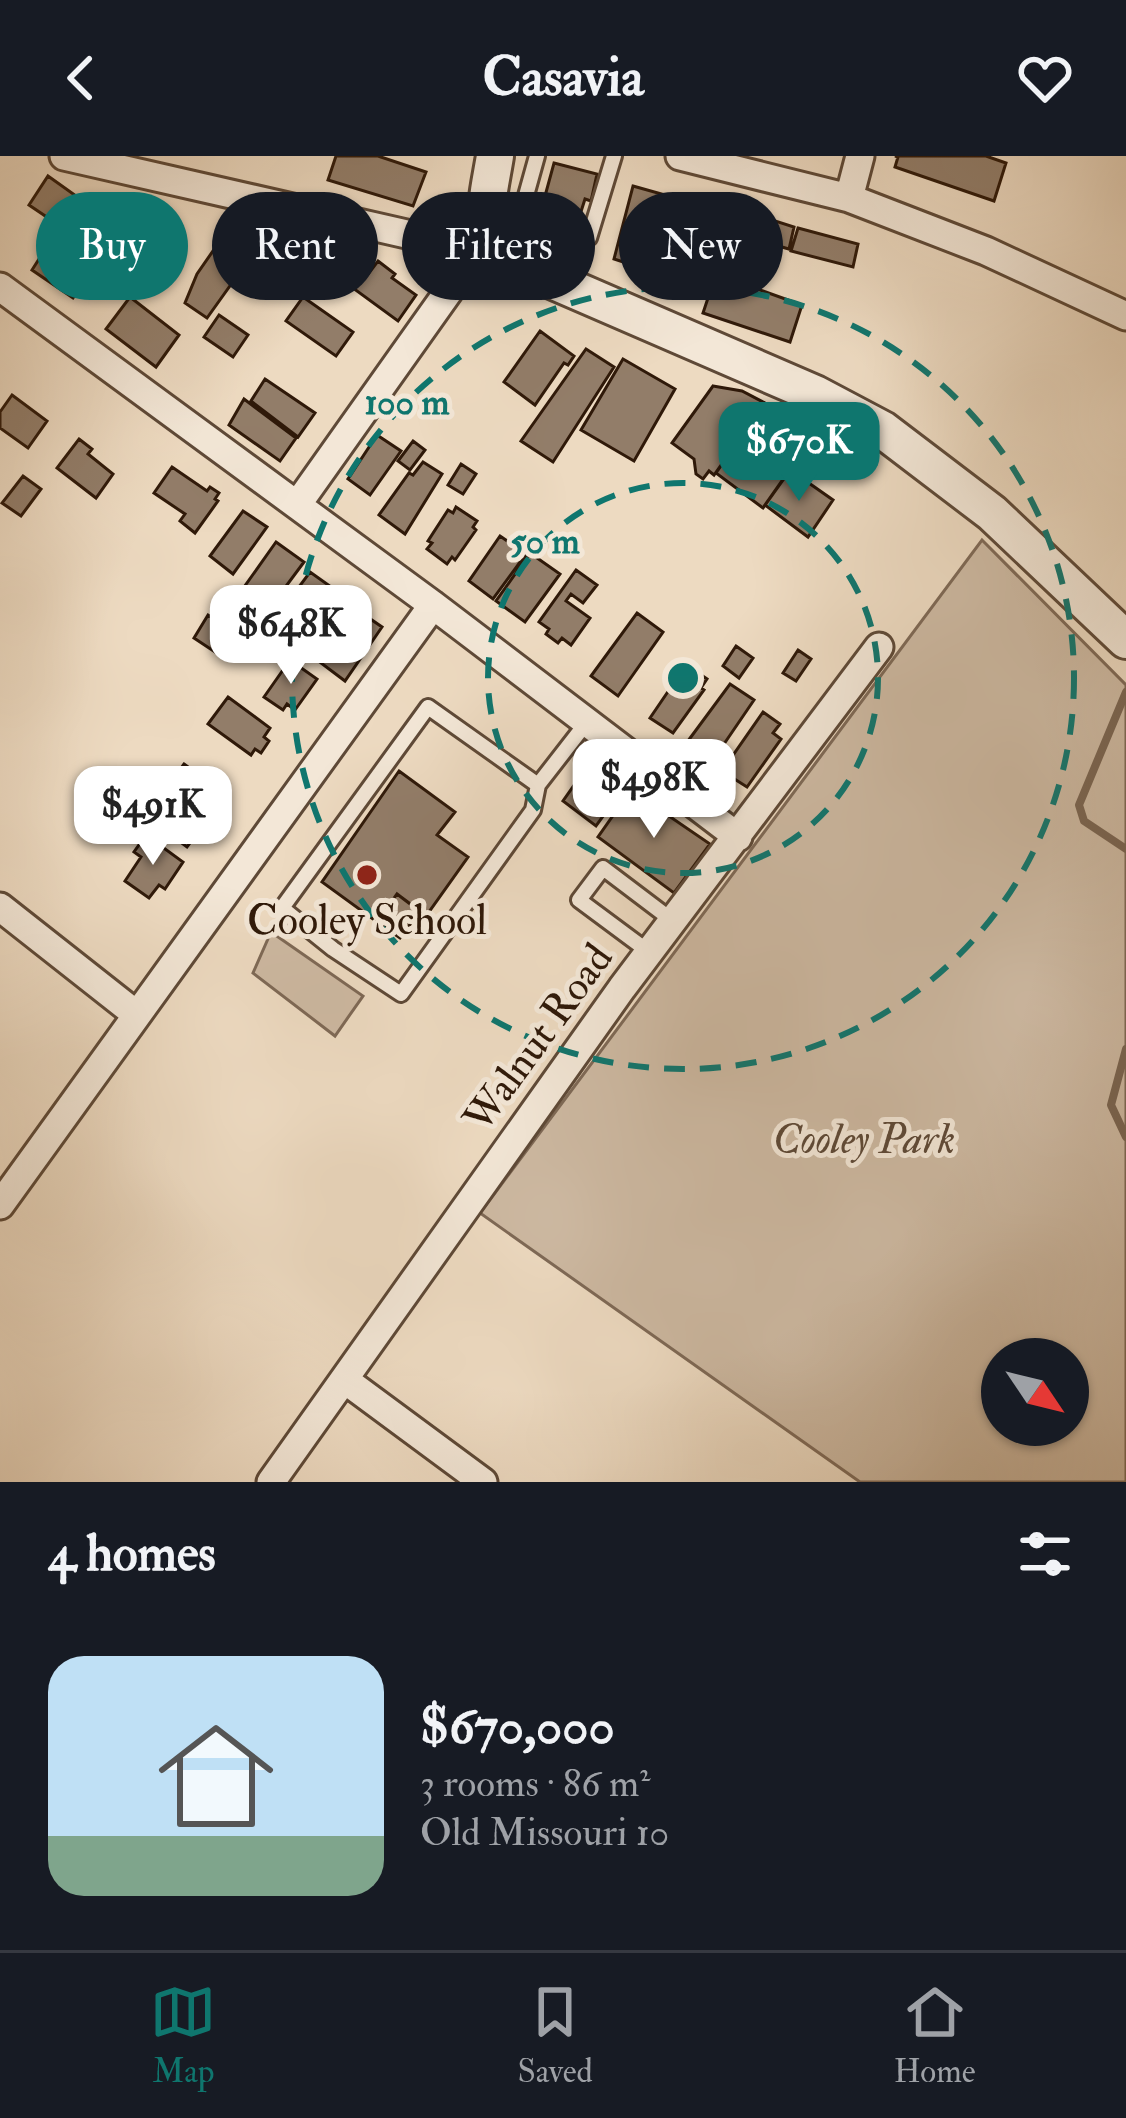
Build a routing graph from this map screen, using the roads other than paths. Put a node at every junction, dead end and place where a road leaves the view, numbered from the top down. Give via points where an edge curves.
1 (64, 156) edge
2 (496, 156) edge
3 (537, 156) edge
4 (614, 156) edge
5 (680, 156) edge
6 (860, 156) edge
7 (498, 192) edge
8 (515, 192) edge
9 (849, 198) junction
10 (595, 218) edge
11 (402, 233) edge
12 (0, 287) edge
13 (595, 299) edge
14 (441, 300) edge
15 (1126, 316) edge
16 (297, 505) junction
17 (433, 605) junction
18 (1114, 628) edge
19 (879, 647) dead end
20 (587, 722) junction
21 (538, 785) junction
22 (738, 837) junction
23 (0, 907) edge
24 (673, 921) junction
25 (649, 952) junction
26 (137, 1015) junction
27 (0, 1205) edge
28 (345, 1380) junction
29 (271, 1482) edge
30 (483, 1482) edge

1 - 11 street
2 - 7 street
3 - 8 lane
4 - 10 lane
5 - 9 street
6 - 9 street
9 - 15 street
12 - 16 street
13 - 18 street via 883,430 992,513
14 - 16 street
16 - 17 street
17 - 20 street
17 - 26 street
19 - 22 street, Walnut Road
20 - 21 lane
20 - 22 street
21 - 21 lane via 428,707 282,908 401,994 533,810
22 - 24 street, Walnut Road
23 - 26 street
24 - 25 street, Walnut Road
24 - 25 lane via 603,868 579,900
25 - 28 street, Walnut Road
26 - 27 street
28 - 29 street, Walnut Road
28 - 30 street

